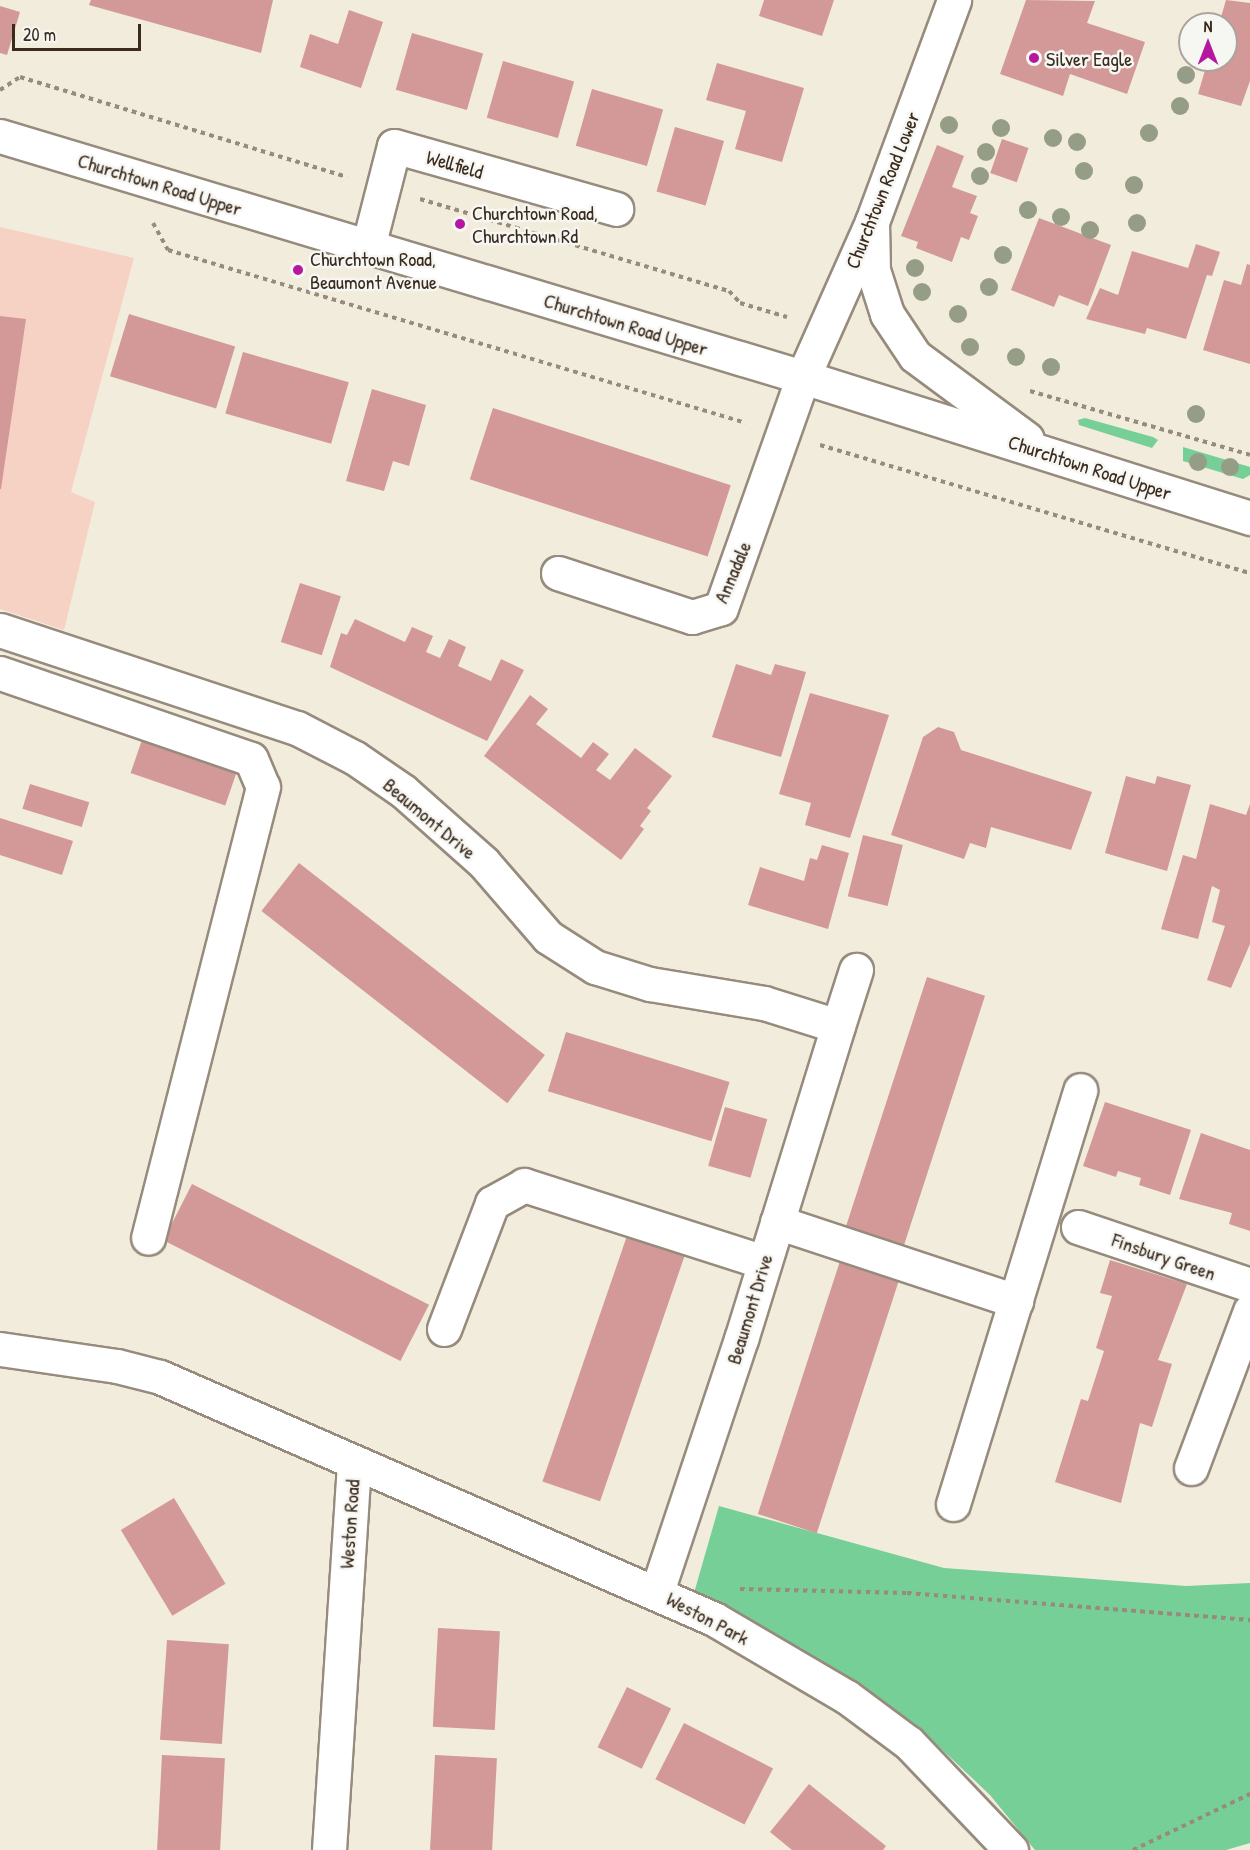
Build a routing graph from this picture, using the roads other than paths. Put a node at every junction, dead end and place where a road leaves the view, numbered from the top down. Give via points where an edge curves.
1 (954, 0) edge
2 (0, 136) edge
3 (616, 209) dead end
4 (872, 222) junction
5 (368, 247) junction
6 (803, 377) junction
7 (1045, 453) junction
8 (1250, 518) edge
9 (558, 573) dead end
10 (0, 630) edge
11 (0, 674) edge
12 (856, 970) dead end
13 (838, 1026) junction
14 (1080, 1090) dead end
15 (777, 1222) junction
16 (1078, 1227) dead end
17 (148, 1238) dead end
18 (764, 1263) junction
19 (1250, 1285) edge
20 (1016, 1301) junction
21 (1250, 1311) edge
22 (444, 1329) dead end
23 (0, 1349) edge
24 (354, 1464) junction
25 (1191, 1468) dead end
26 (953, 1504) dead end
27 (657, 1591) junction
28 (328, 1850) edge
29 (1011, 1850) edge

1 - 4 street, Churchtown Road Lower
2 - 5 street, Churchtown Road Upper
3 - 5 street, Wellfield via 394,146
4 - 6 street, Churchtown Road Lower
4 - 7 street via 873,270 887,314 915,356
5 - 6 street, Churchtown Road Upper
6 - 7 street, Churchtown Road Upper
6 - 9 street, Annadale via 721,609 692,617
7 - 8 street, Churchtown Road Upper
10 - 13 street, Beaumont Drive via 297,728 355,758 403,791 484,863 548,937 595,968 650,984 764,1003
11 - 17 street via 251,759 263,787
12 - 13 street, Beaumont Drive
13 - 15 street, Beaumont Drive
14 - 20 street
15 - 18 street, Beaumont Drive
15 - 20 street
16 - 19 street, Finsbury Green
18 - 22 street via 524,1185 492,1203
18 - 27 street, Beaumont Drive
20 - 26 street
21 - 25 street
23 - 24 street, Weston Road via 117,1366 160,1377
24 - 27 street, Weston Park
24 - 28 street, Weston Road
27 - 29 street, Weston Park via 714,1618 847,1697 909,1743

